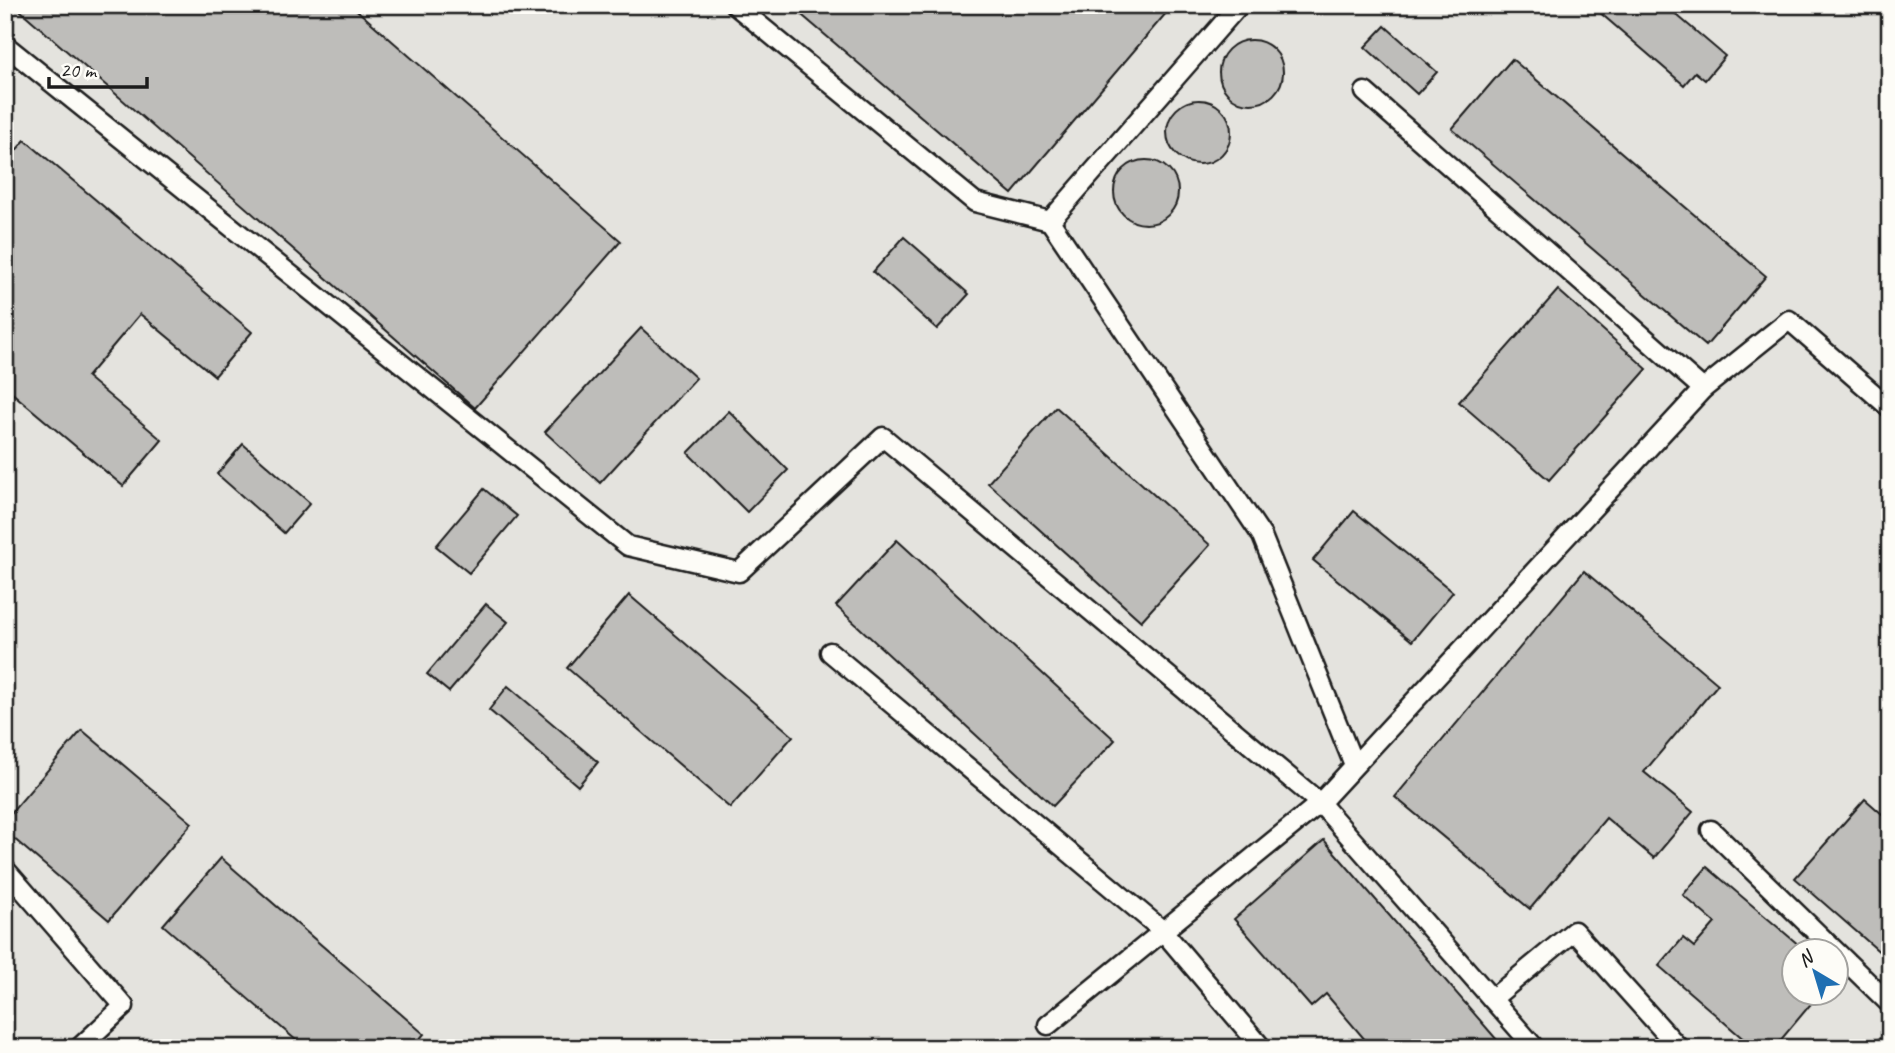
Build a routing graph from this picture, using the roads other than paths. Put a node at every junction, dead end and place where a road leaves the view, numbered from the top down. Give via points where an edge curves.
1 (735, 5) edge
2 (1239, 5) edge
3 (5, 45) edge
4 (1366, 92) dead end
5 (1050, 221) junction
6 (1703, 389) junction
7 (1890, 408) edge
8 (830, 652) dead end
9 (1354, 765) junction
10 (1320, 803) junction
11 (1711, 830) dead end
12 (5, 869) edge
13 (1162, 930) junction
14 (1492, 999) junction
15 (1890, 1004) edge
16 (1048, 1025) dead end
17 (1890, 1046) edge
18 (79, 1048) edge
19 (1262, 1048) edge
20 (1535, 1048) edge
21 (1679, 1048) edge
22 (1884, 1048) edge

1 - 5 lane via 975,202
2 - 5 lane
3 - 10 lane via 628,546 740,572 883,437
4 - 6 lane
5 - 9 lane via 1262,536
6 - 7 lane via 1789,320
6 - 9 lane
8 - 13 lane
9 - 10 lane
10 - 13 lane
10 - 14 lane
11 - 15 lane
12 - 18 lane via 124,1006
13 - 16 lane
13 - 19 lane
14 - 20 lane
14 - 21 lane via 1574,931
17 - 22 lane

